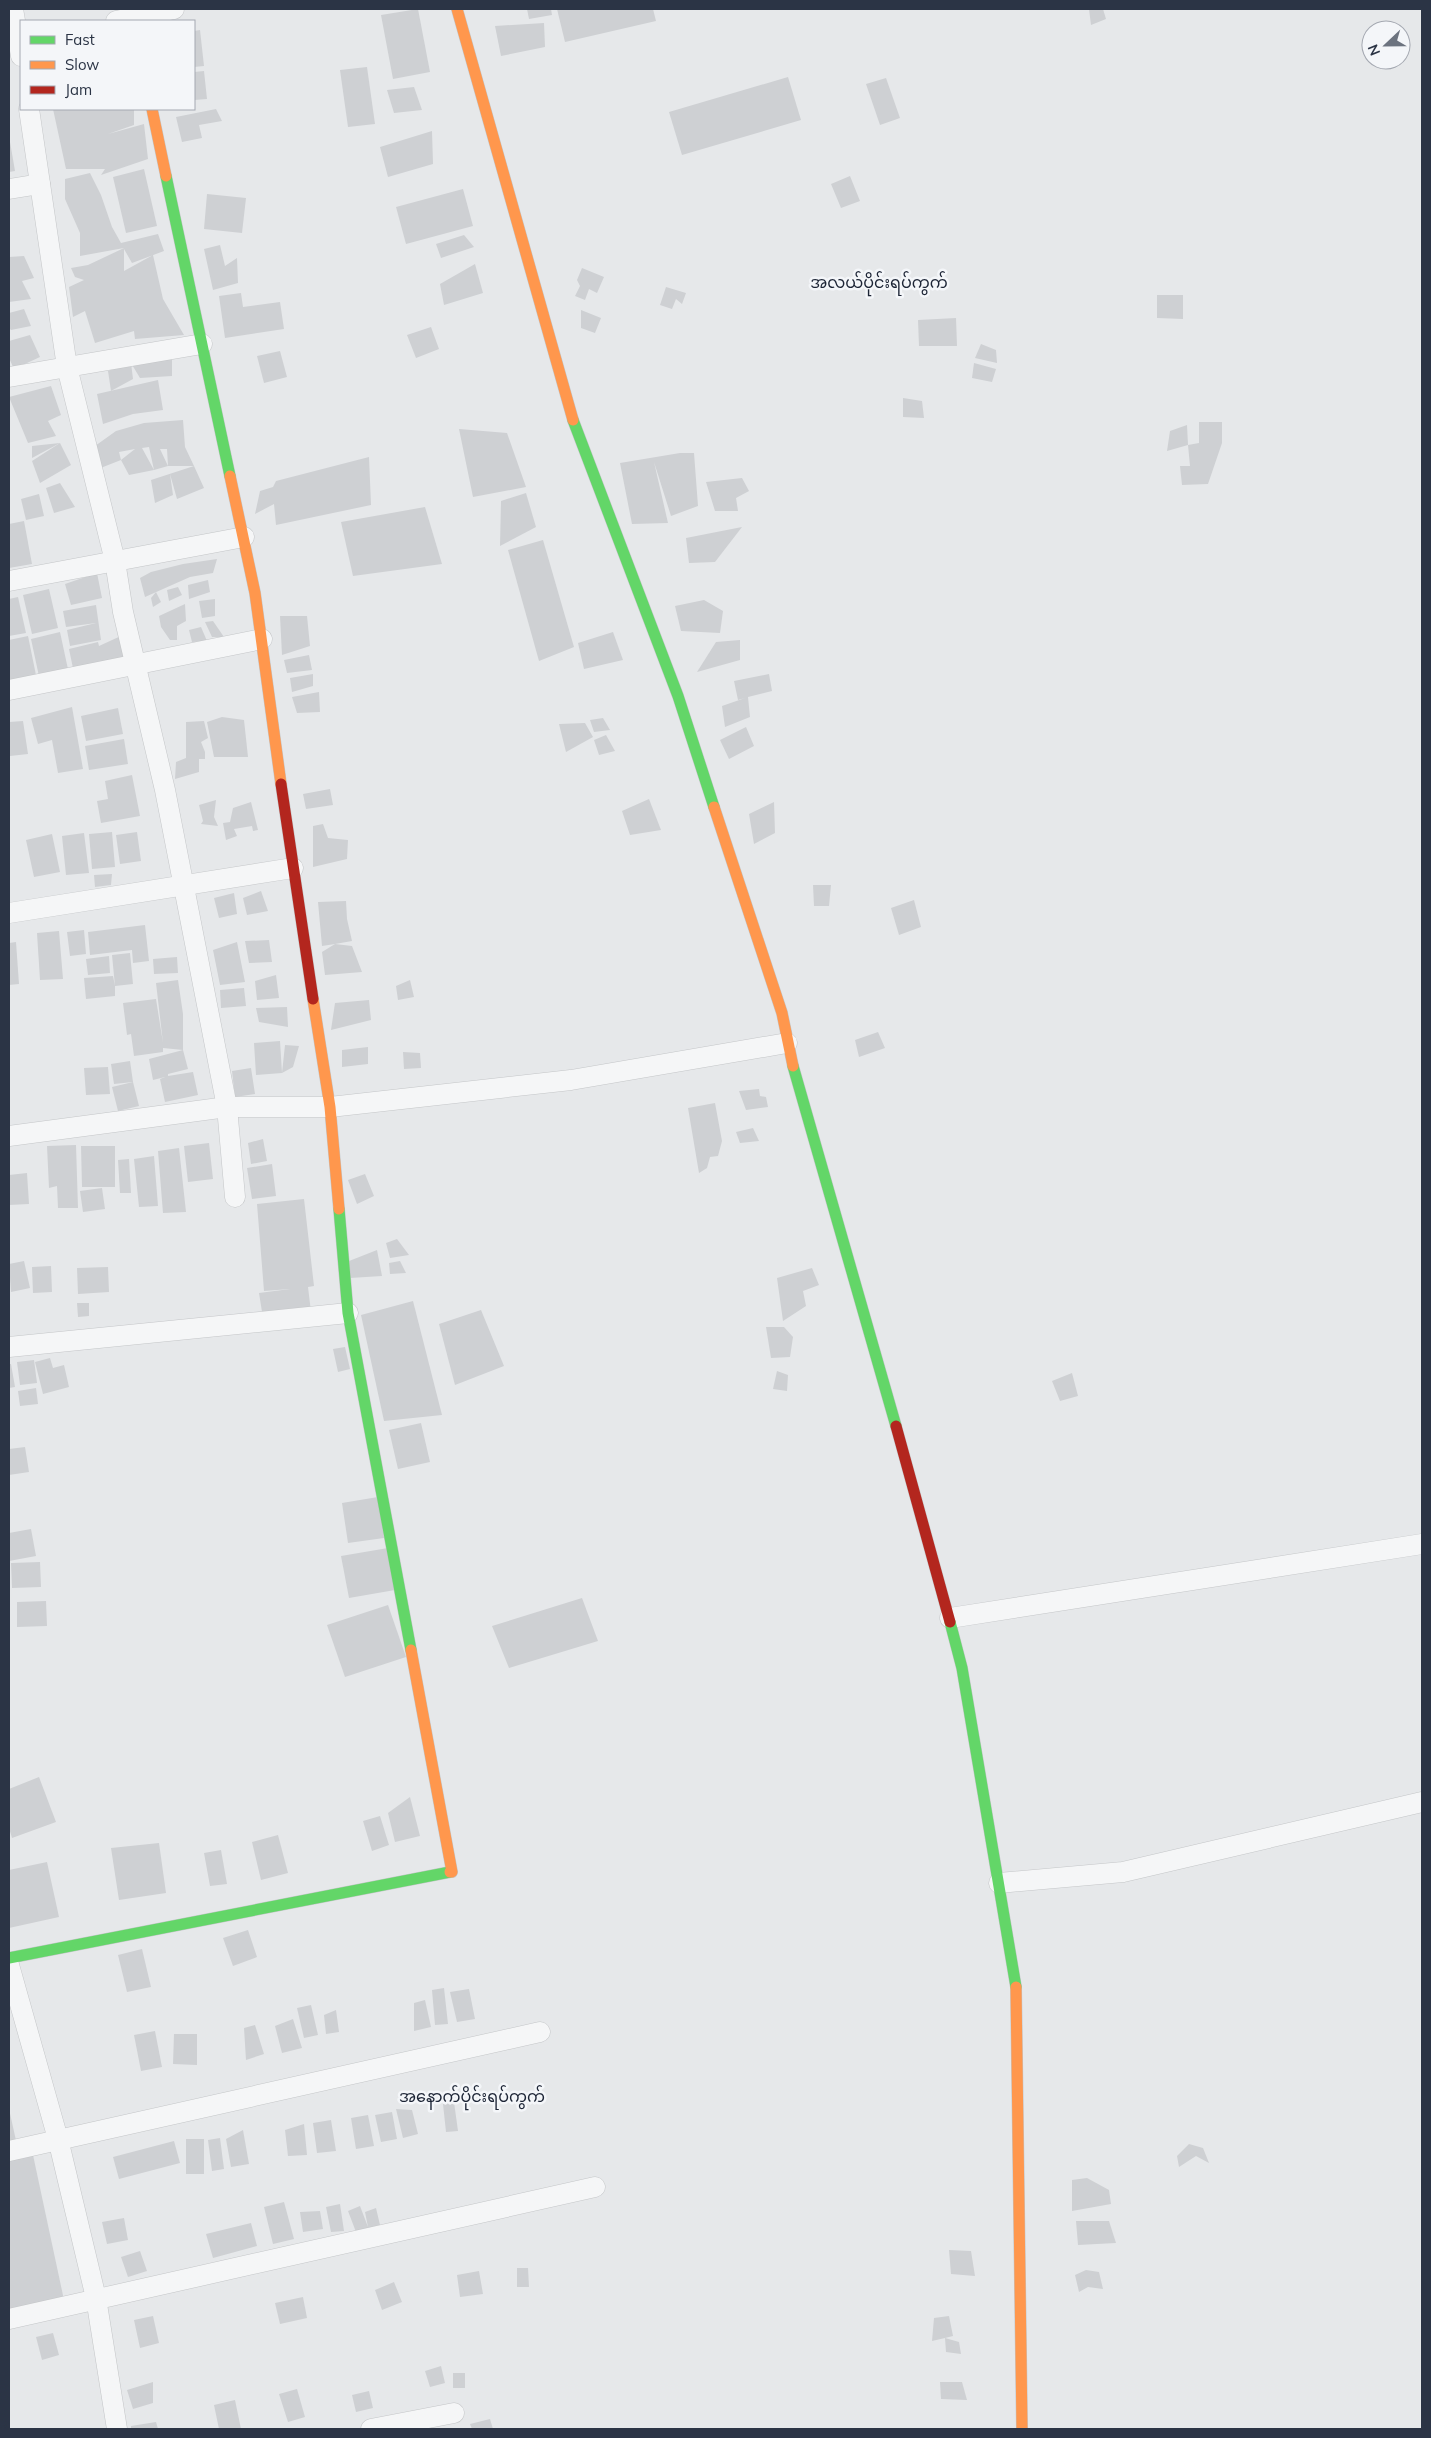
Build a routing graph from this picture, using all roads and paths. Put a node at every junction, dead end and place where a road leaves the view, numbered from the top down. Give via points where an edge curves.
1 (13, 9) edge
2 (174, 9) edge
3 (457, 9) edge
4 (128, 17) edge
5 (18, 46) edge
6 (29, 110) edge
7 (152, 110) edge
8 (40, 184) junction
9 (9, 189) edge
10 (202, 344) junction
11 (67, 367) junction
12 (9, 377) edge
13 (244, 538) junction
14 (115, 561) junction
15 (9, 581) edge
16 (262, 639) junction
17 (136, 664) junction
18 (9, 690) edge
19 (293, 868) junction
20 (182, 885) junction
21 (9, 913) edge
22 (786, 1043) junction
23 (227, 1107) junction
24 (330, 1107) junction
25 (9, 1136) edge
26 (236, 1197) dead end
27 (348, 1313) junction
28 (9, 1347) edge
29 (1422, 1544) edge
30 (950, 1618) junction
31 (1422, 1802) edge
32 (999, 1883) junction
33 (9, 1958) edge
34 (9, 1965) edge
35 (540, 2032) dead end
36 (58, 2139) junction
37 (9, 2151) edge
38 (595, 2187) dead end
39 (96, 2298) junction
40 (9, 2319) edge
41 (454, 2413) dead end
42 (117, 2429) edge
43 (371, 2429) edge
44 (1022, 2429) edge

1 - 5 street
2 - 4 street
3 - 22 street via 577,435 678,696 782,1013
6 - 8 street
7 - 10 street
8 - 9 street
8 - 11 street
10 - 11 street
10 - 13 street
11 - 12 street
11 - 14 street
13 - 14 street
13 - 16 street
14 - 15 street
14 - 17 street
16 - 17 street
16 - 19 street
17 - 18 street
17 - 20 street via 165,790
19 - 20 street
19 - 24 street
20 - 21 street
20 - 23 street
22 - 24 street via 571,1080
22 - 30 street
23 - 24 street
23 - 25 street
23 - 26 street
24 - 27 street
27 - 28 street
27 - 33 street via 452,1872
29 - 30 street
30 - 32 street via 962,1668
31 - 32 street via 1123,1872
32 - 44 street via 1017,1993
34 - 36 street
35 - 36 street
36 - 37 street
36 - 39 street
38 - 39 street
39 - 40 street
39 - 42 street
41 - 43 street

